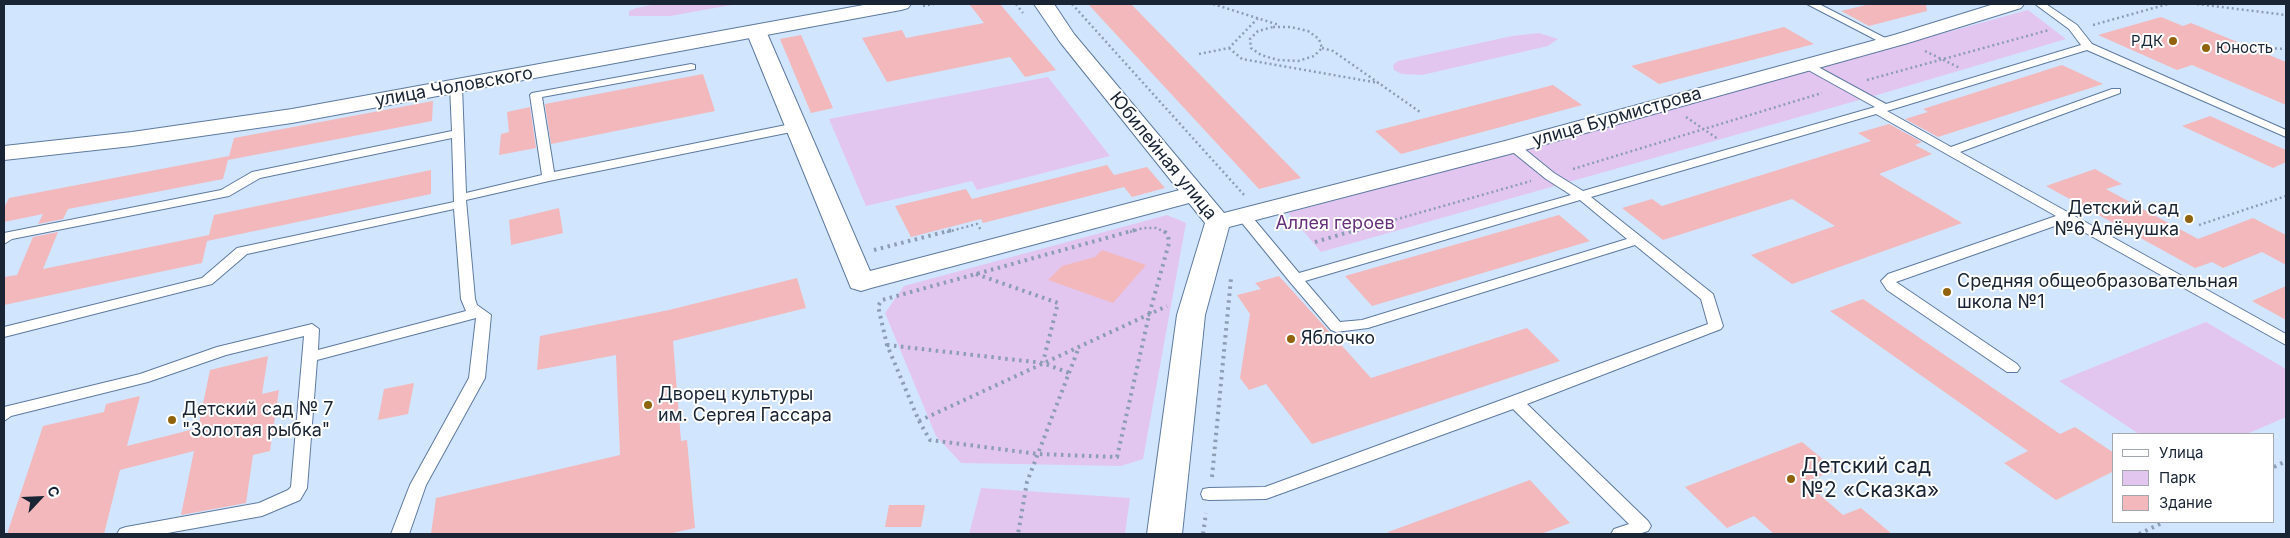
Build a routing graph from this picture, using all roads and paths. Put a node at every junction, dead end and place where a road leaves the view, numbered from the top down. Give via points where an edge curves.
1 (901, 4) edge
2 (1016, 4) edge
3 (1044, 4) edge
4 (1071, 4) edge
5 (1213, 4) edge
6 (1812, 4) edge
7 (2014, 4) edge
8 (2040, 4) edge
9 (2168, 4) edge
10 (2197, 4) edge
11 (2286, 15) edge
12 (1258, 18) junction
13 (1027, 19) dead end
14 (1282, 26) junction
15 (2088, 26) dead end
16 (2050, 30) dead end
17 (756, 31) junction
18 (1888, 42) junction
19 (2088, 46) junction
20 (1229, 48) junction
21 (1322, 48) junction
22 (1919, 48) dead end
23 (2266, 48) dead end
24 (2286, 49) edge
25 (1199, 54) dead end
26 (1943, 59) junction
27 (1805, 64) junction
28 (691, 67) dead end
29 (1981, 78) junction
30 (1379, 83) junction
31 (456, 86) junction
32 (1844, 86) junction
33 (2116, 90) dead end
34 (1665, 103) junction
35 (1880, 109) junction
36 (1420, 112) dead end
37 (796, 127) junction
38 (1704, 129) junction
39 (458, 133) junction
40 (2286, 134) edge
41 (1513, 146) junction
42 (1736, 151) junction
43 (1950, 151) junction
44 (6, 156) edge
45 (1550, 176) junction
46 (549, 177) junction
47 (1195, 194) junction
48 (1582, 196) junction
49 (2286, 196) edge
50 (460, 201) junction
51 (1240, 216) junction
52 (2067, 217) junction
53 (2199, 225) dead end
54 (986, 238) dead end
55 (4, 240) edge
56 (1637, 240) junction
57 (1315, 242) dead end
58 (849, 257) junction
59 (976, 274) junction
60 (1231, 278) dead end
61 (1295, 278) junction
62 (1168, 306) dead end
63 (476, 312) junction
64 (1149, 315) junction
65 (4, 332) edge
66 (2286, 340) edge
67 (887, 345) junction
68 (1079, 346) junction
69 (309, 357) junction
70 (1043, 363) junction
71 (2012, 368) dead end
72 (1070, 372) junction
73 (1516, 402) junction
74 (4, 415) edge
75 (919, 421) junction
76 (1038, 454) junction
77 (1210, 494) junction
78 (2162, 523) edge
79 (126, 534) edge
80 (400, 534) edge
81 (1018, 534) edge
82 (1165, 534) edge
83 (1203, 534) edge
84 (1620, 534) edge
85 (2139, 534) edge

1 - 17 street, улица Чоловского
2 - 13 path
3 - 47 street, Юбилейная улица via 1067,38
4 - 51 path
5 - 12 path
6 - 18 lane
7 - 18 street, улица Бурмистрова
8 - 19 lane via 2073,27
9 - 15 path
10 - 11 path
12 - 14 path
12 - 20 path
14 - 21 path via 1308,31 1319,39
14 - 21 path via 1258,31 1250,39 1251,48 1269,58 1288,61 1307,59
16 - 26 path
17 - 31 street, улица Чоловского
17 - 37 street
18 - 27 street, улица Бурмистрова
19 - 29 lane
19 - 40 lane
20 - 25 path
20 - 30 path via 1242,59
21 - 30 path via 1333,51
22 - 26 path
23 - 24 path
26 - 29 path
26 - 32 path
27 - 32 lane
27 - 34 street, улица Бурмистрова
28 - 46 lane via 536,95
29 - 35 lane
30 - 36 path
31 - 39 lane
31 - 44 street, улица Чоловского via 292,116
32 - 35 lane
32 - 38 path
33 - 43 lane
34 - 38 path
34 - 41 street, улица Бурмистрова
35 - 42 lane
35 - 43 lane
37 - 46 lane
37 - 58 street
38 - 42 path
38 - 45 path
39 - 50 lane
39 - 55 lane via 256,175 225,193 8,236
41 - 45 lane
41 - 51 street, улица Бурмистрова
42 - 48 lane
43 - 52 lane
45 - 48 lane
45 - 57 path
46 - 50 lane
47 - 51 street, Юбилейная улица
47 - 58 street via 860,282
48 - 56 lane
48 - 61 lane
49 - 53 path
50 - 63 lane via 468,299
50 - 65 lane via 242,251 207,281
51 - 61 lane
51 - 82 street, Юбилейная улица via 1206,258 1191,315
52 - 66 lane
52 - 71 lane via 1893,277 1888,282
54 - 58 path via 977,224
56 - 61 lane via 1363,325 1336,328
56 - 73 lane via 1708,298 1716,326
59 - 64 path via 1143,228 1156,228 1168,235 1169,242
59 - 67 path via 882,300 878,306
59 - 70 path via 1058,303
60 - 77 path
62 - 64 path
63 - 69 lane via 464,318
63 - 80 lane via 484,315 477,378 418,485
64 - 68 path
64 - 76 path via 1117,457
67 - 70 path
67 - 75 path
68 - 70 path
68 - 72 path
69 - 74 lane via 312,329 222,351 143,378 5,412
69 - 79 lane via 299,488 294,495 262,508
70 - 72 path
70 - 75 path
72 - 76 path
73 - 77 lane via 1266,493
73 - 84 lane via 1642,526
75 - 76 path via 930,440
76 - 81 path via 1027,482
77 - 83 path
78 - 85 path

